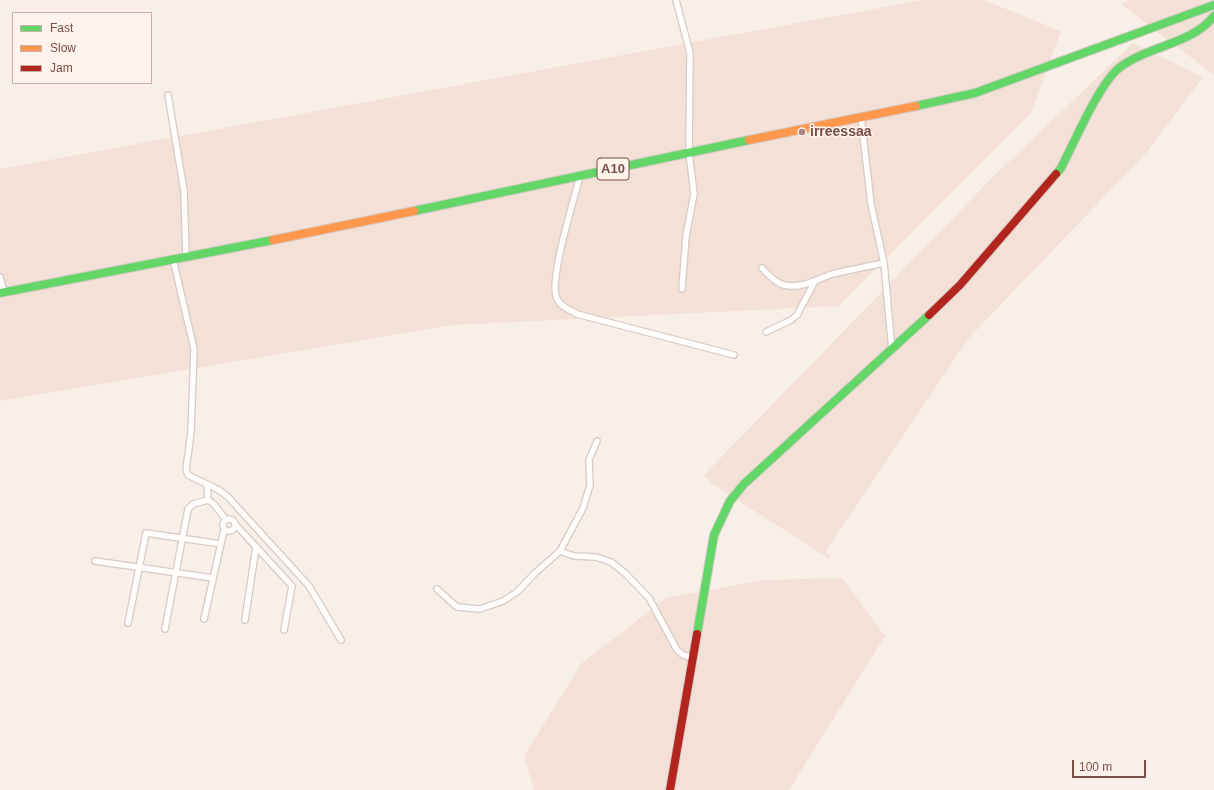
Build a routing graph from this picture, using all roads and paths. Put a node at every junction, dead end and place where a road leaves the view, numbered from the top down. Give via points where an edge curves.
1 (676, 0) edge
2 (1214, 5) edge
3 (1214, 16) edge
4 (168, 95) dead end
5 (861, 117) junction
6 (689, 153) junction
7 (580, 176) junction
8 (186, 257) junction
9 (173, 259) junction
10 (884, 262) junction
11 (762, 268) dead end
12 (0, 277) edge
13 (815, 282) junction
14 (682, 289) dead end
15 (2, 293) edge
16 (766, 332) dead end
17 (892, 350) junction
18 (734, 355) dead end
19 (597, 441) dead end
20 (207, 485) junction
21 (208, 500) junction
22 (226, 520) junction
23 (235, 524) junction
24 (224, 530) junction
25 (183, 537) junction
26 (221, 544) junction
27 (256, 547) junction
28 (560, 551) junction
29 (95, 561) dead end
30 (138, 567) junction
31 (175, 574) junction
32 (213, 578) junction
33 (437, 589) dead end
34 (204, 619) dead end
35 (245, 620) dead end
36 (128, 623) dead end
37 (165, 630) dead end
38 (284, 630) dead end
39 (341, 640) dead end
40 (692, 658) junction
41 (670, 790) edge

1 - 6 street via 690,53
2 - 5 main road, A10 via 975,93
3 - 17 main road via 1207,25 1194,33 1141,54 1118,68 1103,88 1061,168 960,285
4 - 8 street via 184,190
5 - 6 main road, A10
5 - 10 street via 871,204
6 - 7 main road, A10
6 - 14 street via 694,194 686,236
7 - 8 main road, A10
7 - 18 street via 557,269 554,290 558,300 565,308 577,314
8 - 9 main road, A10
9 - 15 main road, A10
9 - 20 street via 194,349 191,432 186,470 188,475
10 - 13 street via 830,275
10 - 17 street
11 - 13 street via 784,285 795,286
12 - 15 street
13 - 16 street via 797,315
17 - 40 main road via 744,484 730,501 714,535
19 - 28 street via 589,460 590,485 583,508
20 - 21 street
20 - 39 street via 228,497 308,586
21 - 22 street
21 - 25 street via 193,504 188,509
22 - 23 street via 230,519
22 - 24 street via 223,522
23 - 24 street via 231,531
23 - 27 street
24 - 26 street
25 - 26 street
25 - 30 street via 146,533
25 - 31 street
26 - 32 street
27 - 35 street
27 - 38 street via 292,586
28 - 33 street via 517,592 503,601 480,609 458,607
28 - 40 street via 611,562 649,598 677,650
29 - 30 street
30 - 31 street
30 - 36 street
31 - 32 street
31 - 37 street
32 - 34 street
40 - 41 main road

